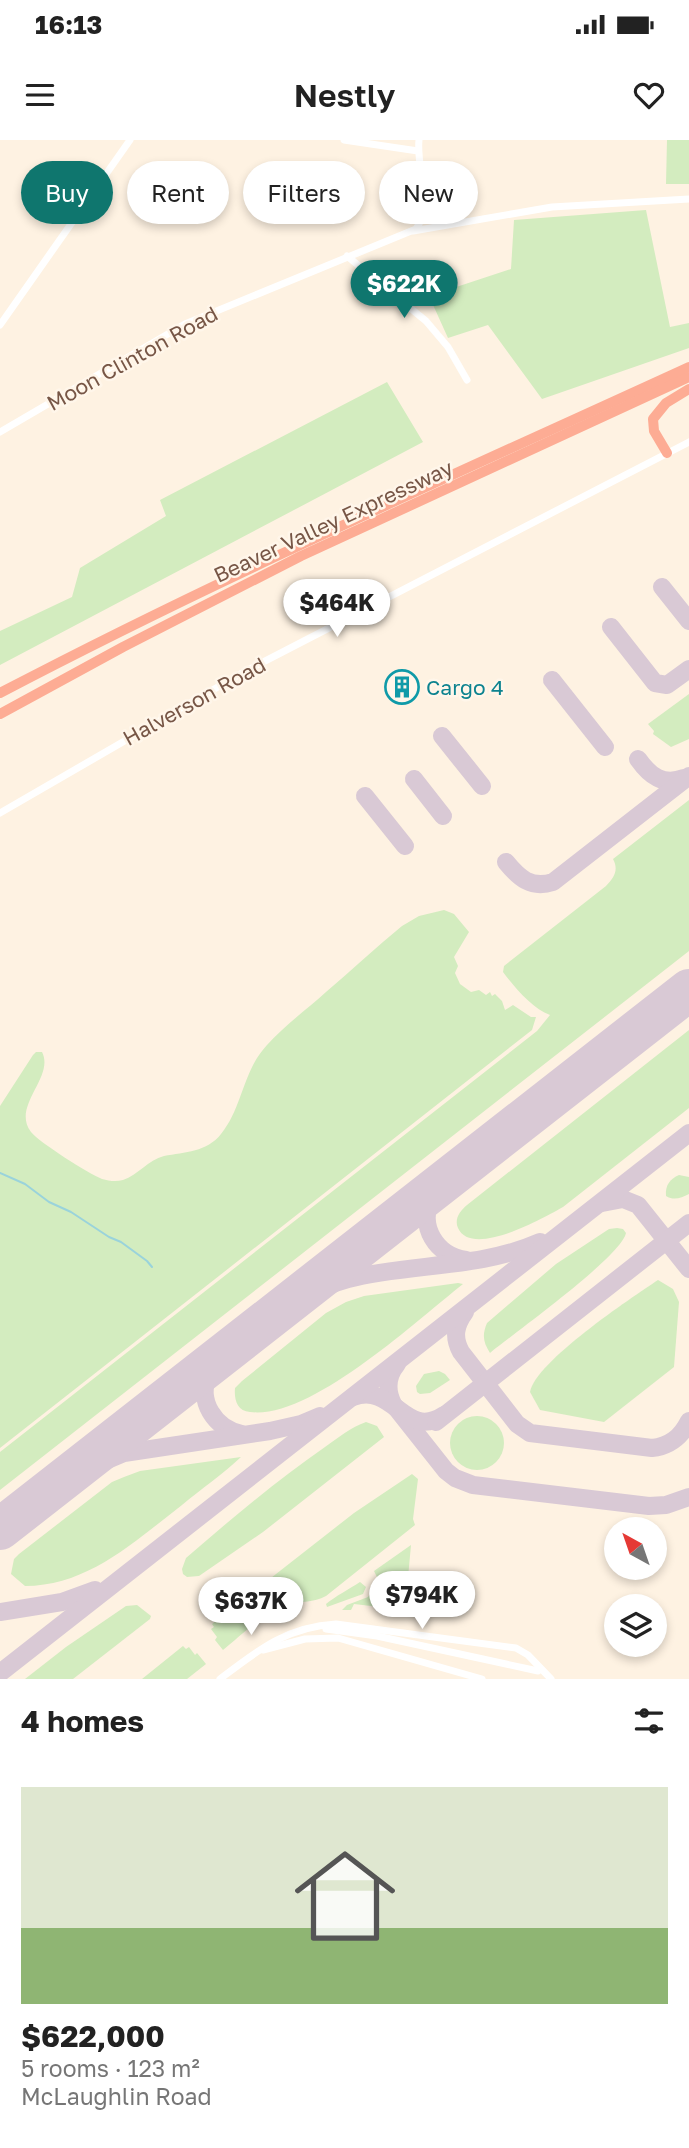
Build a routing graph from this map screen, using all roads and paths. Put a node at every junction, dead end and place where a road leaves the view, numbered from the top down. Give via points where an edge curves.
1 (130, 140) edge
2 (344, 140) edge
3 (419, 140) edge
4 (418, 151) junction
5 (689, 199) edge
6 (412, 231) junction
7 (347, 256) junction
8 (0, 325) edge
9 (689, 367) edge
10 (689, 377) edge
11 (467, 380) dead end
12 (689, 389) edge
13 (0, 432) edge
14 (689, 442) edge
15 (667, 453) junction
16 (0, 691) edge
17 (0, 717) edge
18 (0, 813) edge
19 (301, 1630) junction
20 (256, 1650) junction
21 (538, 1671) dead end
22 (220, 1679) edge
23 (482, 1679) edge
24 (551, 1679) edge

1 - 8 street
2 - 4 street
3 - 4 street
4 - 6 street via 424,215
5 - 6 street, Moon Clinton Road via 552,206
6 - 7 street, Moon Clinton Road
7 - 11 street via 426,321
7 - 13 street, Moon Clinton Road via 186,324
9 - 16 highway, Beaver Valley Expressway via 263,563
10 - 17 highway, Beaver Valley Expressway via 301,556 85,667
12 - 15 highway via 666,403 653,419 654,431
14 - 15 street, Halverson Road
15 - 18 street, Halverson Road via 234,677
19 - 20 street
19 - 21 street via 377,1636
19 - 24 street via 336,1624 516,1648
20 - 22 street
20 - 23 street via 305,1639 338,1638

